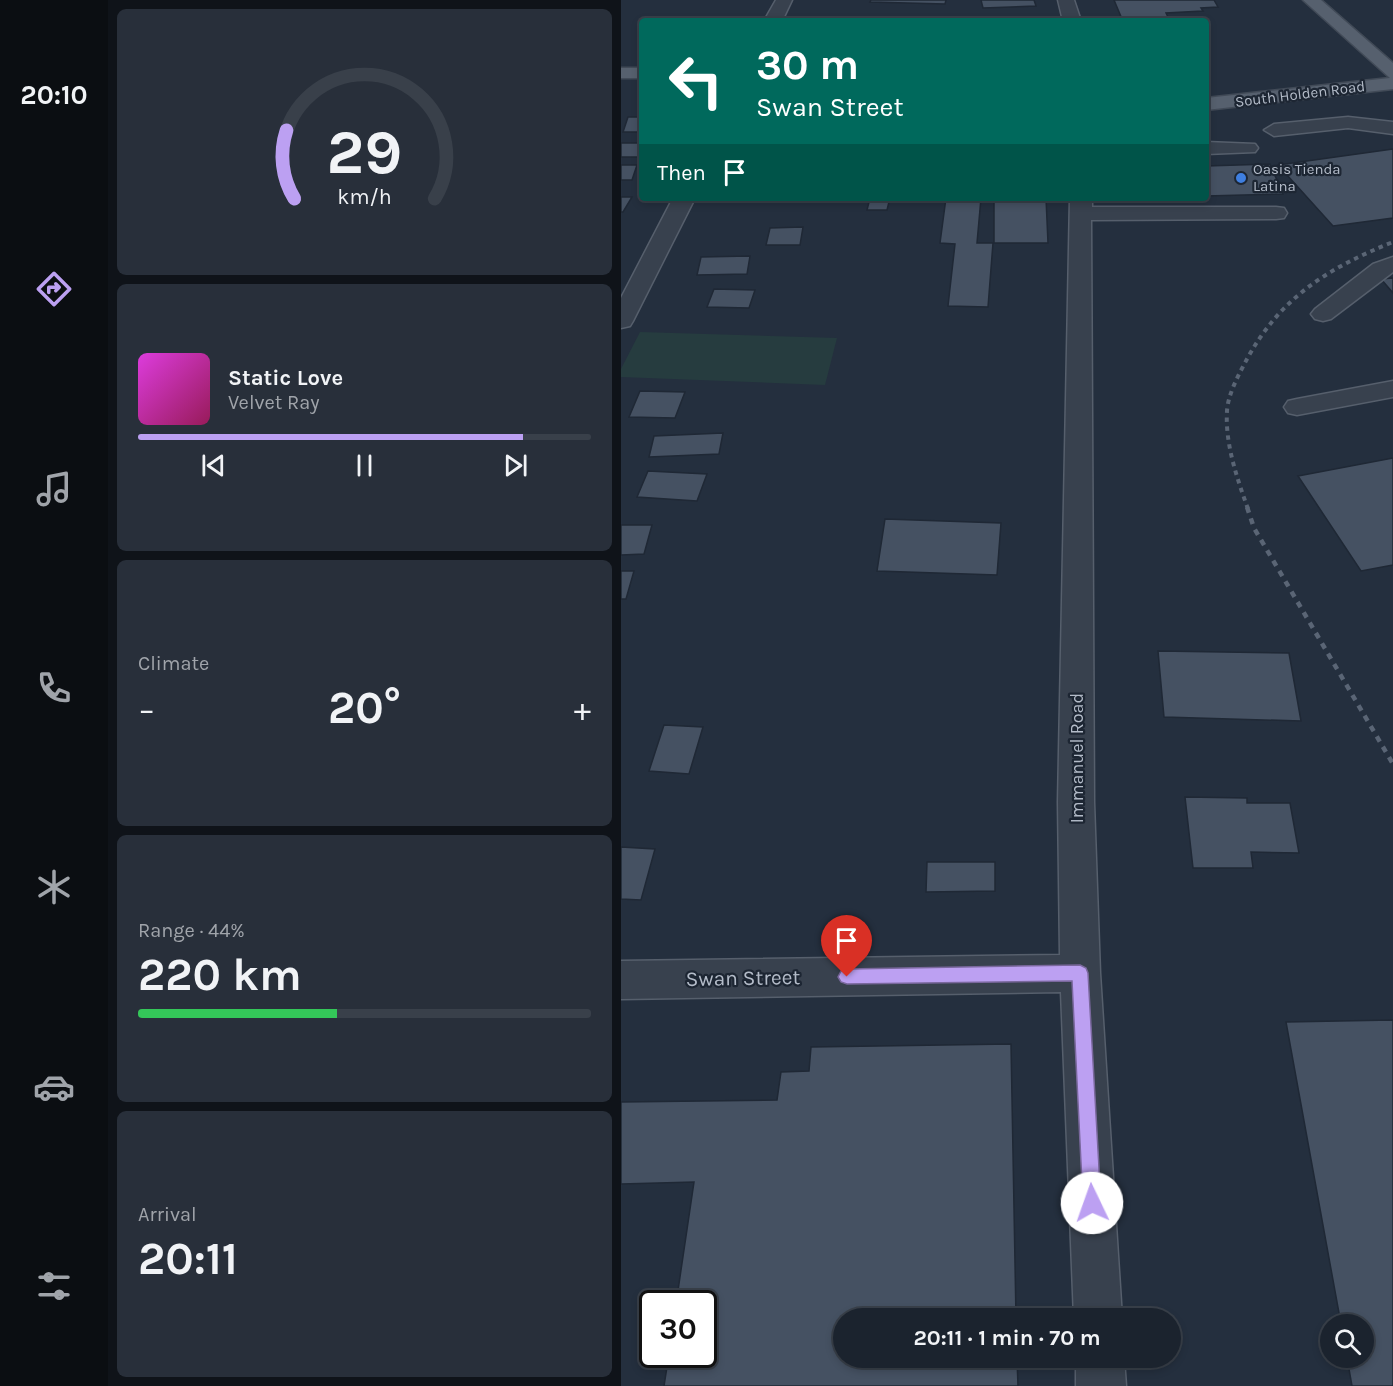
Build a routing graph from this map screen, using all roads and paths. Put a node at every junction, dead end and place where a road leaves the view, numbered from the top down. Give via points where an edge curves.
1 (784, 0) edge
2 (1066, 0) edge
3 (1311, 0) edge
4 (775, 18) edge
5 (1071, 18) edge
6 (1390, 67) edge
7 (1362, 68) dead end
8 (621, 72) edge
9 (639, 73) edge
10 (1393, 83) edge
11 (1209, 104) edge
12 (1393, 128) edge
13 (1274, 130) dead end
14 (1209, 148) edge
15 (1248, 148) dead end
16 (682, 201) edge
17 (1081, 206) edge
18 (1276, 213) dead end
19 (1393, 264) edge
20 (1323, 314) dead end
21 (621, 321) edge
22 (1393, 389) edge
23 (1297, 407) dead end
24 (1080, 973) junction
25 (621, 980) edge
26 (1097, 1308) edge
27 (1100, 1368) edge
28 (1101, 1386) edge

1 - 4 street
2 - 5 street
3 - 6 main road
6 - 7 main road, South Holden Road
8 - 9 main road
10 - 11 main road, South Holden Road
12 - 13 street via 1341,121
14 - 15 street
16 - 21 street
17 - 18 street
17 - 24 street, Immanuel Road via 1076,802
19 - 20 street
22 - 23 street
24 - 25 street, Swan Street
24 - 26 street, Immanuel Road
27 - 28 street

